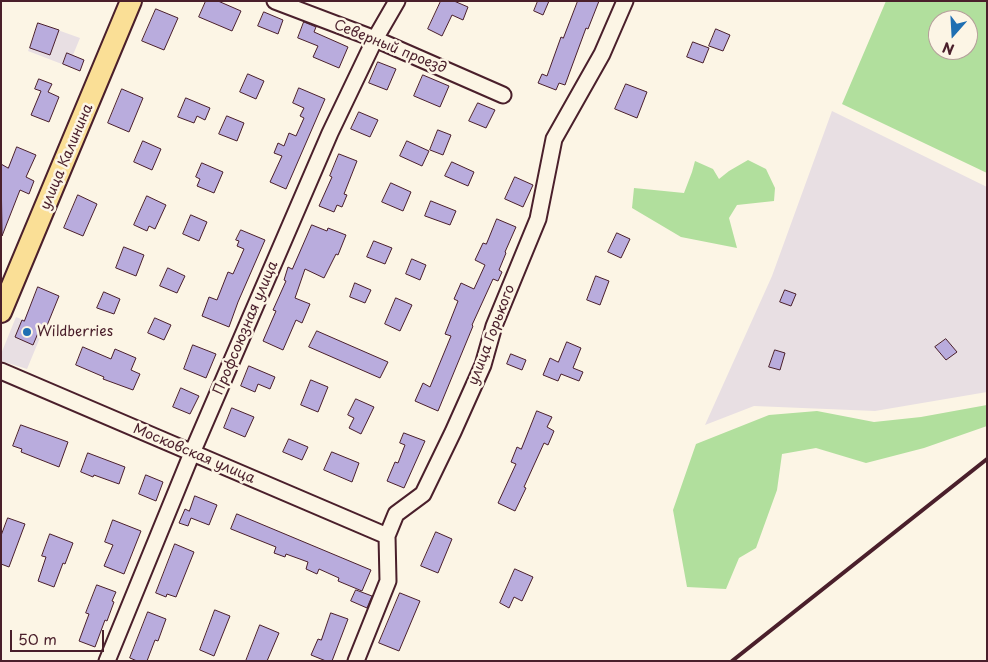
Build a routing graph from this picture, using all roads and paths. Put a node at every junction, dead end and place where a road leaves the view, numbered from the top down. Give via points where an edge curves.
1 (131, 1) edge
2 (275, 1) edge
3 (397, 1) edge
4 (625, 1) edge
5 (375, 39) junction
6 (503, 95) dead end
7 (1, 312) edge
8 (1, 371) edge
9 (192, 453) junction
10 (387, 536) junction
11 (107, 661) edge
12 (356, 661) edge

1 - 7 main road, улица Калинина
2 - 5 street, Северный проезд
3 - 5 street, Профсоюзная улица
4 - 10 street, улица Горького via 602,54 554,139 538,219 494,326 483,365 423,494 396,514
5 - 6 street, Северный проезд
5 - 9 street, Профсоюзная улица via 330,133
8 - 9 street, Московская улица
9 - 10 street, Московская улица
9 - 11 street, Профсоюзная улица
10 - 12 street, улица Горького via 388,581

